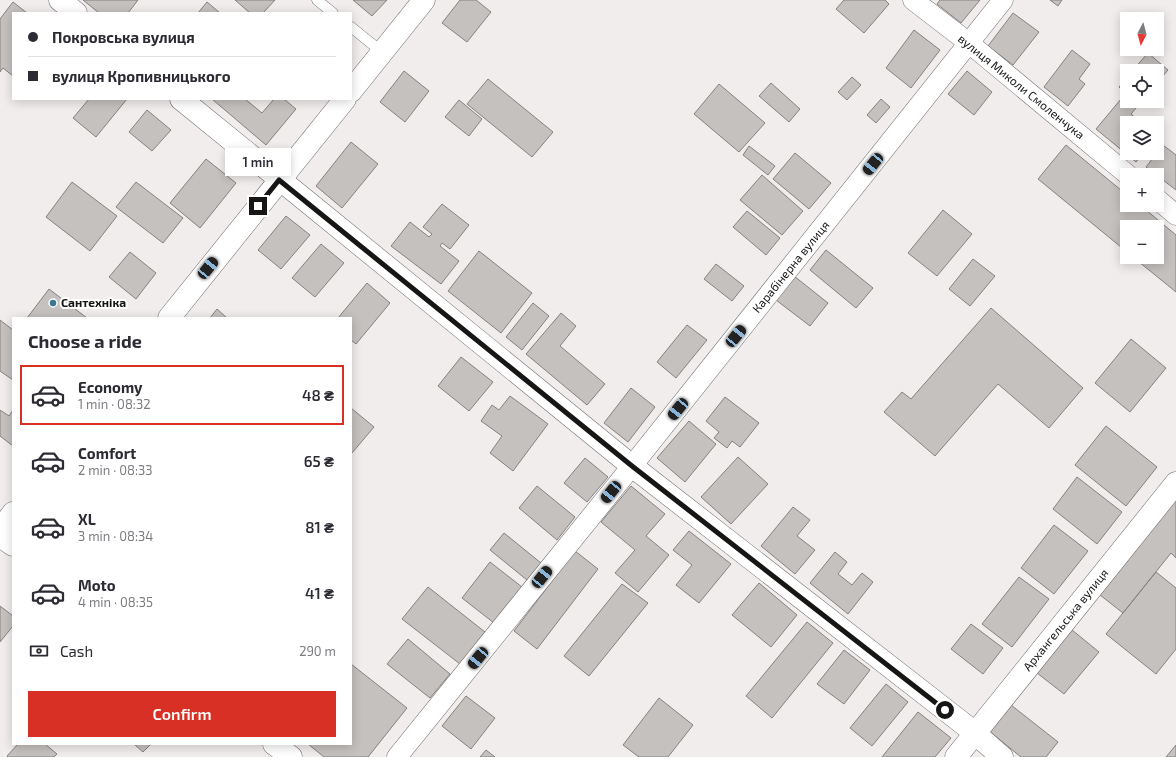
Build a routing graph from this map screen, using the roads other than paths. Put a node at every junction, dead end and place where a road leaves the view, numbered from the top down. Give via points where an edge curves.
1 (60, 0) edge
2 (317, 0) edge
3 (424, 0) edge
4 (913, 0) edge
5 (1003, 0) edge
6 (75, 12) edge
7 (332, 12) edge
8 (352, 28) edge
9 (969, 43) junction
10 (382, 52) junction
11 (352, 90) edge
12 (182, 100) edge
13 (344, 100) edge
14 (1120, 168) edge
15 (279, 180) junction
16 (1164, 205) edge
17 (1176, 215) edge
18 (170, 317) edge
19 (632, 466) junction
20 (1176, 483) edge
21 (12, 515) edge
22 (0, 530) edge
23 (0, 536) edge
24 (12, 544) edge
25 (974, 734) junction
26 (275, 745) edge
27 (291, 757) edge
28 (397, 757) edge
29 (956, 757) edge
30 (1002, 757) edge

1 - 6 street
2 - 7 lane
3 - 10 street
4 - 9 street, вулиця Миколи Смоленчука
5 - 9 street, Карабінерна вулиця
8 - 10 lane
9 - 14 street, вулиця Миколи Смоленчука
9 - 19 street, Карабінерна вулиця
10 - 11 street
12 - 15 street
13 - 15 street
15 - 18 street
15 - 19 street
16 - 17 street
19 - 25 street
19 - 28 street, Карабінерна вулиця
20 - 25 street, Архангельська вулиця
21 - 22 street
23 - 24 street
25 - 29 street, Архангельська вулиця
25 - 30 street
26 - 27 street

